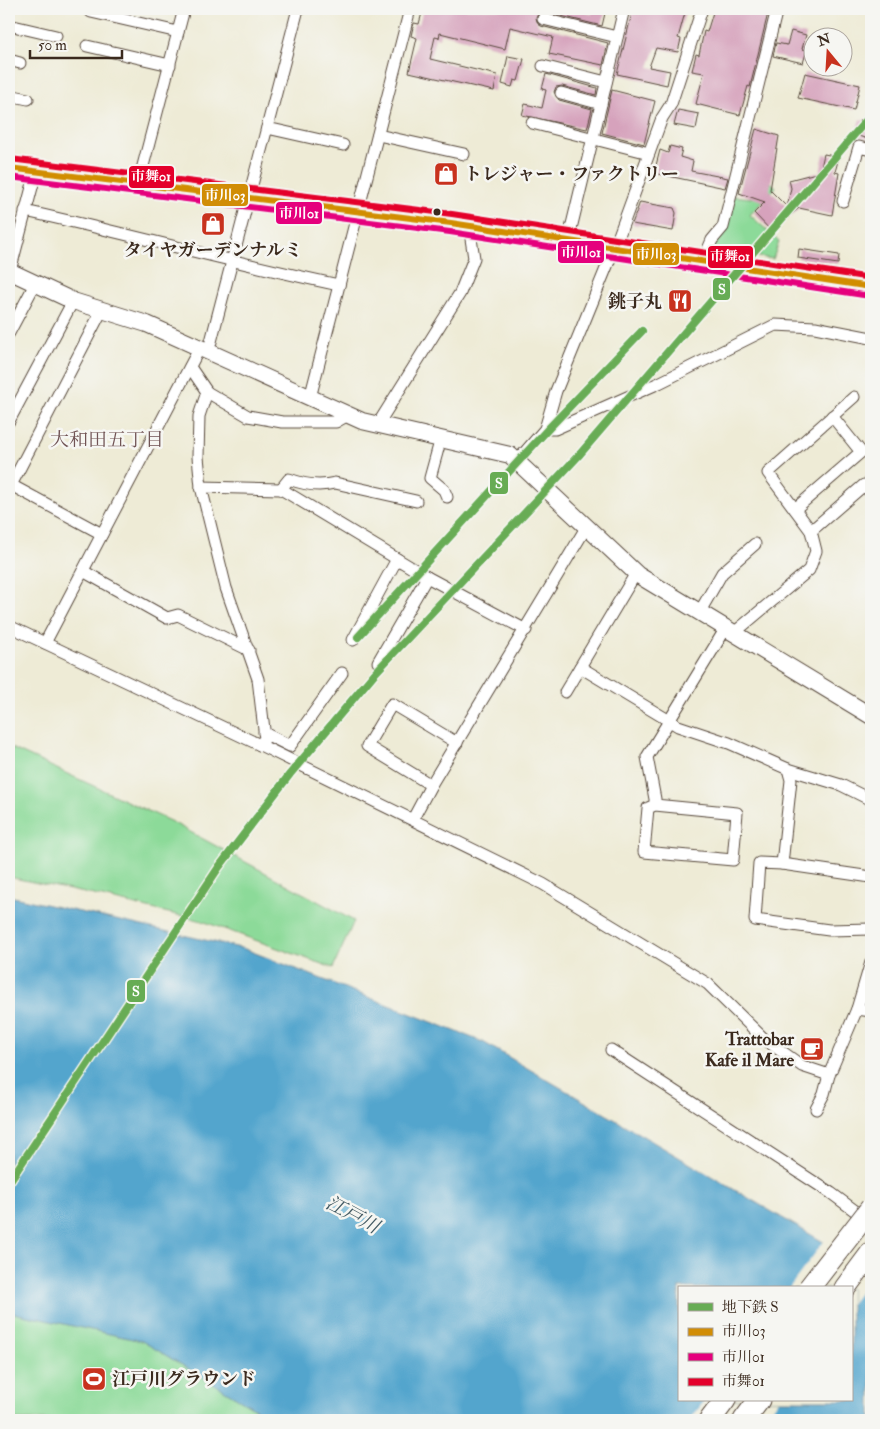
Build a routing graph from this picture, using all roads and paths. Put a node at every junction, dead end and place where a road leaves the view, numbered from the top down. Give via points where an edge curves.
1 (183, 9) edge
2 (298, 9) edge
3 (410, 9) edge
4 (624, 9) edge
5 (702, 9) edge
6 (778, 9) edge
7 (91, 12) dead end
8 (543, 19) dead end
9 (9, 25) edge
10 (178, 32) junction
11 (56, 36) dead end
12 (616, 37) junction
13 (87, 46) dead end
14 (170, 65) junction
15 (544, 66) dead end
16 (606, 82) junction
17 (561, 93) dead end
18 (9, 95) edge
19 (28, 99) dead end
20 (602, 104) junction
21 (532, 123) dead end
22 (267, 128) junction
23 (378, 135) junction
24 (592, 138) junction
25 (343, 145) dead end
26 (871, 150) edge
27 (649, 153) junction
28 (464, 154) dead end
29 (9, 168) edge
30 (36, 172) junction
31 (138, 185) junction
32 (249, 198) junction
33 (843, 201) dead end
34 (24, 211) junction
35 (359, 212) junction
36 (469, 226) junction
37 (568, 241) junction
38 (614, 249) junction
39 (703, 261) junction
40 (232, 262) junction
41 (9, 271) edge
42 (35, 284) junction
43 (339, 285) junction
44 (871, 287) edge
45 (74, 301) junction
46 (102, 310) junction
47 (9, 334) edge
48 (871, 338) edge
49 (204, 351) junction
50 (190, 367) junction
51 (207, 392) junction
52 (854, 397) dead end
53 (310, 398) junction
54 (348, 415) junction
55 (832, 416) junction
56 (9, 421) edge
57 (378, 424) junction
58 (545, 429) junction
59 (441, 438) junction
60 (518, 460) junction
61 (201, 486) junction
62 (10, 487) edge
63 (281, 489) junction
64 (871, 493) edge
65 (447, 497) dead end
66 (416, 501) dead end
67 (794, 509) junction
68 (587, 526) junction
69 (811, 530) junction
70 (102, 534) junction
71 (755, 544) dead end
72 (397, 559) junction
73 (83, 571) junction
74 (636, 572) junction
75 (427, 577) junction
76 (699, 613) junction
77 (9, 626) edge
78 (526, 630) junction
79 (730, 630) junction
80 (352, 640) dead end
81 (45, 643) junction
82 (249, 650) junction
83 (378, 662) dead end
84 (580, 667) junction
85 (342, 673) dead end
86 (565, 692) dead end
87 (871, 716) edge
88 (669, 720) junction
89 (264, 733) junction
90 (457, 742) junction
91 (260, 745) junction
92 (788, 769) junction
93 (431, 785) junction
94 (871, 800) edge
95 (655, 806) junction
96 (415, 815) dead end
97 (782, 864) junction
98 (871, 877) edge
99 (871, 929) edge
100 (871, 962) edge
101 (857, 1009) junction
102 (871, 1011) edge
103 (611, 1050) dead end
104 (829, 1075) junction
105 (816, 1109) dead end
106 (871, 1208) edge
107 (871, 1224) edge
108 (871, 1253) edge
109 (811, 1286) edge
110 (846, 1286) edge
111 (724, 1402) edge
112 (758, 1402) edge
113 (710, 1420) edge
114 (744, 1420) edge

1 - 10 street
2 - 22 street
3 - 23 street
4 - 12 street
5 - 27 street via 671,104
6 - 39 street via 723,227 712,240
7 - 10 street
8 - 12 street
9 - 11 street
10 - 14 street
12 - 16 street
13 - 14 street
14 - 31 street
15 - 16 street
16 - 20 street
17 - 20 street
18 - 19 street
20 - 24 street
21 - 24 street
22 - 25 street
22 - 32 street
23 - 28 street
23 - 35 street
24 - 27 street
24 - 37 street
26 - 33 street via 860,147
27 - 38 street
29 - 30 street
30 - 31 street
30 - 34 street
31 - 32 street
32 - 35 street
32 - 40 street
34 - 40 street via 126,233
34 - 41 street
35 - 36 street
35 - 43 street
36 - 37 street
36 - 57 street via 474,258 460,293
37 - 38 street
38 - 39 street
38 - 58 street via 556,391
39 - 44 street
40 - 43 street
40 - 49 street
41 - 42 street
42 - 45 street
42 - 47 street
43 - 53 street
45 - 46 street
45 - 56 street
46 - 49 street via 147,324
46 - 62 street
48 - 58 street via 815,327 775,324 659,383 555,429
49 - 50 street
49 - 53 street
50 - 51 street
50 - 70 street
51 - 54 street via 248,416 265,419 336,422
51 - 61 street via 199,416
52 - 55 street
53 - 54 street
54 - 57 street
55 - 67 street via 768,474
55 - 67 street via 861,452
57 - 59 street
58 - 60 street
59 - 60 street via 496,450
59 - 65 street via 430,478
60 - 68 street
61 - 63 street
61 - 82 street via 226,588
62 - 70 street
63 - 66 street via 289,479 324,486 335,483
63 - 72 street
64 - 69 street via 864,485
67 - 69 street
68 - 74 street
68 - 78 street
69 - 79 street via 816,551 810,570
70 - 73 street
71 - 76 street via 722,573
72 - 75 street
72 - 80 street
73 - 81 street
73 - 82 street via 167,618 178,615
74 - 76 street
74 - 84 street
75 - 78 street
75 - 83 street
76 - 79 street
77 - 81 street
78 - 90 street
79 - 87 street
79 - 88 street
81 - 91 street
82 - 89 street via 258,679
84 - 86 street
84 - 88 street
85 - 89 street via 290,746
88 - 92 street
88 - 95 street via 647,757
89 - 91 street via 265,738
90 - 93 street
90 - 93 street via 392,704 367,746
91 - 104 street via 543,884 708,984 763,1038 802,1066
92 - 94 street via 841,785
92 - 97 street via 791,780
93 - 96 street
95 - 95 street via 648,808 644,852 733,860 737,813
97 - 98 street
97 - 99 street via 759,863 755,920 829,930
100 - 101 street
101 - 102 street
101 - 104 street
103 - 107 street via 831,1192
104 - 105 street
106 - 109 highway, bridge
108 - 110 highway
111 - 113 highway
112 - 114 highway

